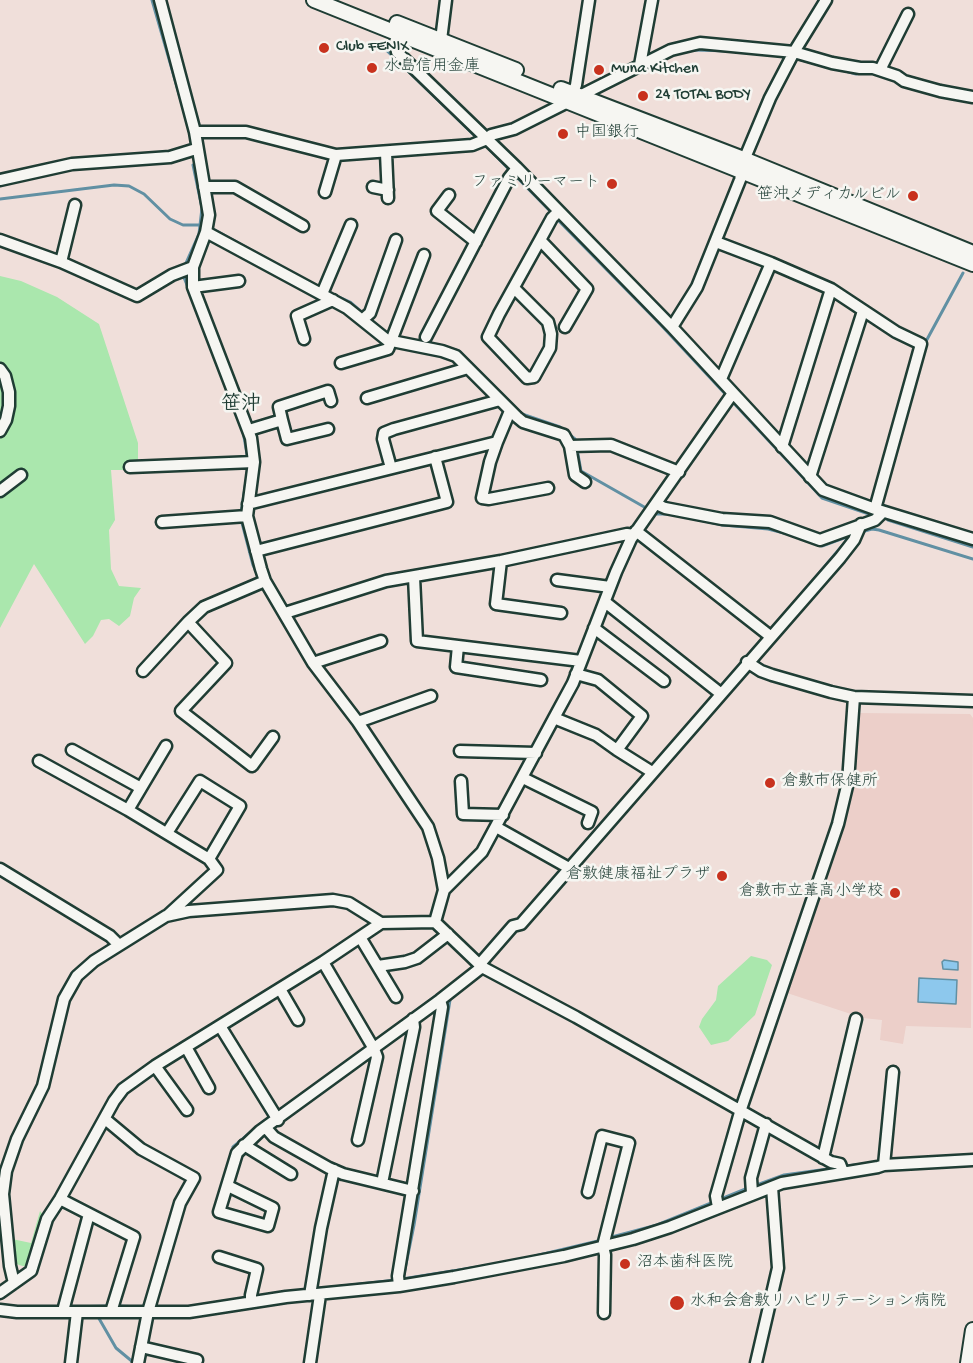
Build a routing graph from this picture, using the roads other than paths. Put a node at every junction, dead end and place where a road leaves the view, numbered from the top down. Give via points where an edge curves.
1 (160, 0) edge
2 (314, 0) edge
3 (339, 0) edge
4 (446, 0) edge
5 (589, 0) edge
6 (652, 0) edge
7 (826, 0) edge
8 (908, 14) dead end
9 (400, 29) junction
10 (441, 40) junction
11 (792, 56) junction
12 (640, 65) junction
13 (880, 70) junction
14 (574, 97) junction
15 (973, 97) edge
16 (195, 132) junction
17 (487, 139) junction
18 (196, 149) junction
19 (386, 153) junction
20 (336, 155) junction
21 (744, 166) junction
22 (514, 171) junction
23 (0, 180) edge
24 (204, 187) junction
25 (373, 187) dead end
26 (325, 192) dead end
27 (449, 195) dead end
28 (75, 206) dead end
29 (556, 214) junction
30 (351, 225) dead end
31 (303, 226) dead end
32 (207, 228) junction
33 (0, 240) edge
34 (396, 240) dead end
35 (540, 240) junction
36 (476, 242) junction
37 (716, 242) junction
38 (973, 253) edge
39 (424, 255) dead end
40 (61, 262) junction
41 (771, 263) junction
42 (973, 264) edge
43 (193, 267) junction
44 (238, 281) dead end
45 (193, 287) junction
46 (514, 288) junction
47 (831, 290) junction
48 (324, 291) junction
49 (333, 300) junction
50 (863, 311) junction
51 (366, 317) junction
52 (565, 327) dead end
53 (672, 327) junction
54 (426, 337) dead end
55 (393, 338) junction
56 (304, 339) dead end
57 (341, 363) dead end
58 (468, 368) junction
59 (0, 369) edge
60 (721, 379) junction
61 (730, 396) junction
62 (367, 398) dead end
63 (500, 400) junction
64 (331, 401) dead end
65 (510, 411) junction
66 (282, 420) junction
67 (328, 429) dead end
68 (249, 430) junction
69 (0, 431) edge
70 (497, 442) junction
71 (574, 445) junction
72 (782, 447) junction
73 (435, 457) junction
74 (250, 462) junction
75 (130, 467) dead end
76 (391, 468) junction
77 (679, 472) junction
78 (21, 475) dead end
79 (810, 477) junction
80 (585, 482) dead end
81 (548, 488) dead end
82 (0, 491) edge
83 (248, 504) junction
84 (653, 509) junction
85 (879, 510) junction
86 (243, 516) junction
87 (162, 522) dead end
88 (859, 530) junction
89 (635, 533) junction
90 (973, 539) edge
91 (256, 551) junction
92 (501, 561) junction
93 (414, 577) junction
94 (558, 580) dead end
95 (262, 582) junction
96 (610, 587) junction
97 (604, 602) junction
98 (285, 613) junction
99 (561, 613) dead end
100 (188, 622) junction
101 (594, 628) junction
102 (768, 634) junction
103 (381, 641) dead end
104 (458, 646) junction
105 (581, 661) junction
106 (747, 662) junction
107 (314, 663) junction
108 (143, 671) dead end
109 (576, 674) junction
110 (541, 680) dead end
111 (664, 681) dead end
112 (718, 691) junction
113 (431, 696) dead end
114 (854, 697) junction
115 (973, 701) edge
116 (555, 718) junction
117 (358, 722) junction
118 (273, 737) dead end
119 (166, 746) dead end
120 (72, 750) dead end
121 (617, 750) junction
122 (460, 751) dead end
123 (536, 753) junction
124 (39, 761) dead end
125 (649, 770) junction
126 (523, 778) junction
127 (461, 781) dead end
128 (141, 788) junction
129 (128, 810) junction
130 (503, 815) junction
131 (588, 823) dead end
132 (496, 827) junction
133 (167, 833) junction
134 (209, 858) junction
135 (567, 866) junction
136 (0, 869) edge
137 (444, 890) junction
138 (166, 916) junction
139 (435, 922) junction
140 (381, 923) junction
141 (448, 934) junction
142 (360, 937) junction
143 (119, 945) junction
144 (323, 962) junction
145 (378, 966) junction
146 (480, 966) junction
147 (280, 988) junction
148 (396, 997) dead end
149 (440, 1000) junction
150 (413, 1019) junction
151 (856, 1019) dead end
152 (298, 1020) dead end
153 (220, 1026) junction
154 (372, 1045) junction
155 (186, 1047) junction
156 (155, 1066) junction
157 (893, 1072) dead end
158 (209, 1088) dead end
159 (741, 1109) junction
160 (187, 1110) dead end
161 (105, 1119) junction
162 (278, 1120) junction
163 (766, 1124) junction
164 (266, 1128) junction
165 (358, 1140) dead end
166 (244, 1145) junction
167 (824, 1158) junction
168 (973, 1160) edge
169 (884, 1165) junction
170 (842, 1169) junction
171 (334, 1170) junction
172 (291, 1174) dead end
173 (382, 1183) junction
174 (228, 1186) junction
175 (772, 1187) junction
176 (752, 1189) junction
177 (413, 1191) junction
178 (588, 1192) dead end
179 (60, 1199) junction
180 (717, 1203) junction
181 (89, 1214) junction
182 (604, 1242) junction
183 (219, 1257) dead end
184 (398, 1281) junction
185 (14, 1283) junction
186 (313, 1291) junction
187 (0, 1293) edge
188 (251, 1299) junction
189 (64, 1307) junction
190 (113, 1308) junction
191 (149, 1309) junction
192 (0, 1310) edge
193 (77, 1312) junction
194 (604, 1313) dead end
195 (973, 1330) edge
196 (141, 1347) junction
197 (197, 1360) dead end
198 (71, 1363) edge
199 (138, 1363) edge
200 (310, 1363) edge
201 (756, 1363) edge
202 (968, 1363) edge

1 - 16 street
2 - 9 street
3 - 9 street
4 - 10 street
5 - 14 street
6 - 12 street
7 - 11 street
8 - 13 street
9 - 10 street
9 - 14 street
9 - 17 street via 397,52
10 - 14 street
11 - 12 street via 700,43 671,50
11 - 13 street
11 - 21 street via 770,98
12 - 14 street
13 - 15 street via 904,81
14 - 17 street
14 - 21 street
16 - 18 street
16 - 20 street via 246,132
17 - 19 street via 472,145
17 - 22 street
18 - 23 street via 170,157 72,164
18 - 24 street
19 - 20 street
19 - 25 street via 388,194
20 - 26 street
21 - 37 street
21 - 38 street
21 - 42 street
22 - 29 street
22 - 36 street
24 - 31 street via 235,187
24 - 32 street
27 - 36 street via 437,211
28 - 40 street
29 - 35 street
29 - 53 street
30 - 48 street
32 - 43 street
32 - 48 street
33 - 40 street
34 - 51 street
35 - 46 street
35 - 52 street via 587,289
36 - 54 street
37 - 41 street
37 - 53 street via 697,287
39 - 55 street
40 - 43 street via 137,296
41 - 47 street
41 - 60 street
43 - 45 street
44 - 45 street
45 - 68 street
46 - 46 street via 548,322 551,334 550,348 534,377 527,378 488,337
47 - 50 street
47 - 72 street
48 - 49 street
49 - 51 street
49 - 56 street via 297,316
50 - 79 street
50 - 85 street via 921,344
51 - 55 street via 387,340
53 - 60 street
55 - 57 street via 388,349
55 - 58 street via 450,353
58 - 62 street
58 - 63 street
59 - 69 street via 9,392 9,406
60 - 61 street
61 - 72 street
61 - 77 street
63 - 65 street
63 - 76 street via 384,433
64 - 66 street via 328,391 279,407
65 - 70 street
65 - 71 street via 523,422 564,435
66 - 67 street via 287,439
66 - 68 street
68 - 74 street
70 - 73 street
70 - 81 street via 482,498
71 - 77 street via 611,444
71 - 80 street via 575,475
72 - 79 street
73 - 76 street
73 - 91 street via 447,501
74 - 75 street
74 - 83 street
76 - 83 street
77 - 84 street
78 - 82 street
79 - 85 street via 823,490
83 - 86 street
84 - 88 street via 731,521 770,522 820,540
84 - 89 street
85 - 88 street via 875,520
85 - 90 street
86 - 87 street
86 - 91 street
88 - 102 street
89 - 92 street
89 - 96 street
89 - 102 street
91 - 95 street
92 - 93 street
92 - 99 street via 496,604
93 - 98 street via 386,581
93 - 104 street via 417,642
94 - 96 street
95 - 98 street
95 - 100 street via 204,607
96 - 97 street
97 - 101 street
97 - 112 street
98 - 107 street
100 - 108 street
100 - 118 street via 226,663 182,711 252,766
101 - 105 street
101 - 111 street
102 - 106 street
103 - 107 street
104 - 105 street
104 - 110 street via 456,667
105 - 109 street
106 - 112 street
106 - 114 street via 772,675
107 - 117 street
109 - 116 street
109 - 121 street via 598,680 642,716
112 - 125 street
113 - 117 street
114 - 115 street
114 - 159 street via 848,782 838,824
116 - 121 street via 596,735
116 - 123 street
117 - 137 street via 428,827
119 - 128 street
120 - 128 street
121 - 125 street
122 - 123 street
123 - 126 street
124 - 129 street
125 - 135 street
126 - 130 street
126 - 131 street via 592,812
127 - 130 street via 463,814
128 - 129 street
129 - 133 street
130 - 132 street
132 - 135 street
132 - 137 street via 482,852
133 - 134 street
133 - 134 street via 200,781 240,806
134 - 138 street via 217,870
135 - 146 street via 521,924 513,926
136 - 143 street
137 - 139 street
138 - 140 street via 333,900 350,903
138 - 143 street
139 - 140 street
139 - 141 street
140 - 142 street
141 - 145 street via 417,958
141 - 146 street
142 - 144 street
142 - 145 street
143 - 185 street via 77,976 64,999 43,1086 6,1171 3,1194
144 - 147 street
144 - 154 street
145 - 148 street
146 - 149 street
146 - 159 street
147 - 152 street
147 - 153 street
149 - 150 street
149 - 177 street
150 - 154 street
150 - 173 street
151 - 167 street
153 - 155 street
153 - 162 street
154 - 162 street
154 - 165 street via 377,1057
155 - 156 street
155 - 158 street
156 - 160 street
156 - 161 street via 123,1089
157 - 169 street
159 - 163 street
159 - 180 street
161 - 179 street
161 - 191 street via 141,1149 194,1178 180,1203
162 - 164 street
163 - 167 street
163 - 176 street via 751,1178
164 - 166 street
164 - 171 street via 274,1137
166 - 172 street
166 - 174 street via 237,1153
167 - 170 street
168 - 169 street
169 - 170 street
170 - 175 street
171 - 173 street
171 - 186 street
173 - 177 street
174 - 174 street via 219,1212 268,1226 273,1208
175 - 176 street
175 - 201 street via 778,1268
176 - 180 street
177 - 184 street
178 - 182 street via 602,1136 630,1143
179 - 181 street
179 - 185 street via 47,1219 31,1270
180 - 182 street via 670,1227
181 - 189 street
181 - 190 street via 134,1237
182 - 184 street via 519,1265
182 - 194 street
183 - 188 street via 258,1269
184 - 186 street
185 - 187 street
186 - 188 street
186 - 200 street
188 - 191 street via 189,1312
189 - 192 street
189 - 193 street
190 - 191 street
190 - 193 street
191 - 196 street
193 - 198 street
195 - 202 street
196 - 197 street
196 - 199 street

